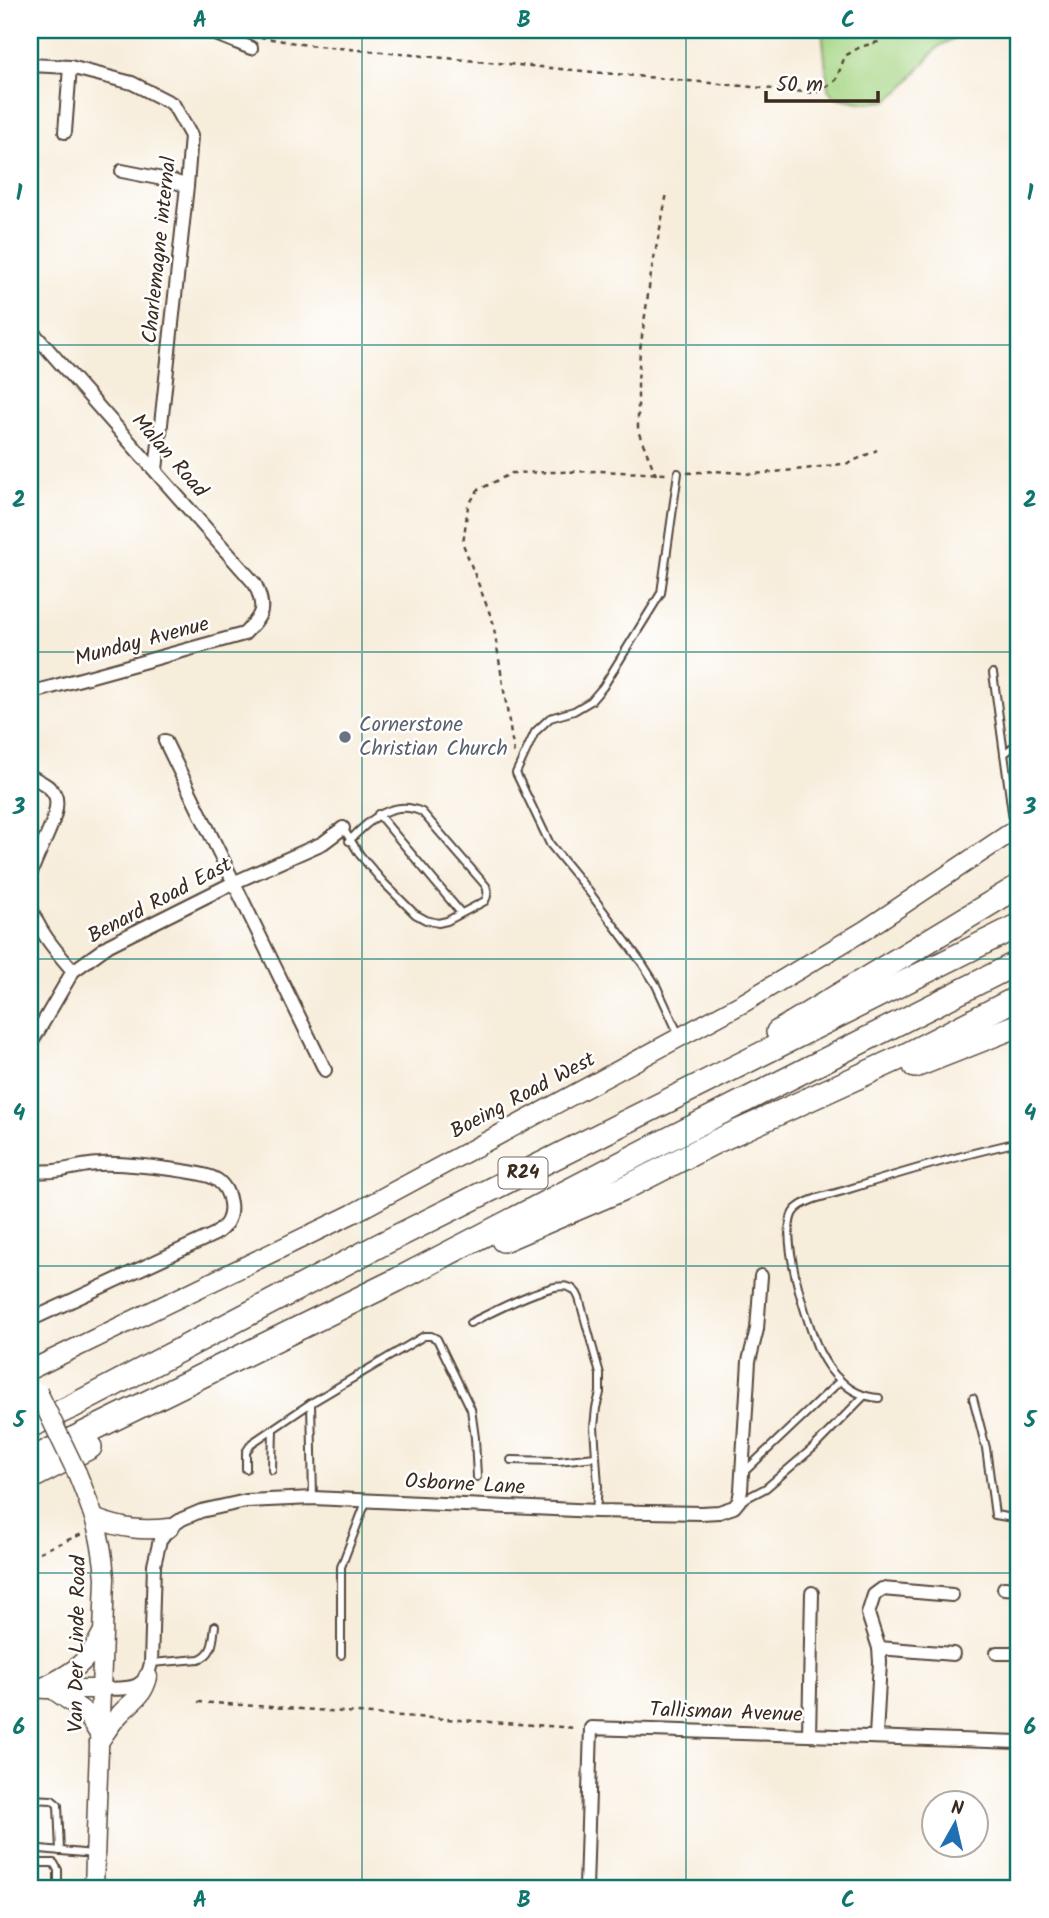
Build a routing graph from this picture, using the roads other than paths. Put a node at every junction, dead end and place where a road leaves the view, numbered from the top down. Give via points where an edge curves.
1 (206, 30) edge
2 (254, 42) road end
3 (30, 65) edge
4 (70, 67) junction
5 (65, 132) dead end
6 (122, 171) dead end
7 (187, 186) junction
8 (30, 329) edge
9 (156, 470) junction
10 (678, 473) road end
11 (260, 618) joint
12 (993, 673) dead end
13 (30, 693) edge
14 (165, 741) dead end
15 (1019, 742) edge
16 (1004, 754) junction
17 (32, 776) dead end
18 (378, 814) junction
19 (343, 828) joint
20 (1017, 828) edge
21 (349, 841) junction
22 (30, 876) edge
23 (233, 883) junction
24 (1019, 886) edge
25 (30, 905) edge
26 (461, 913) junction
27 (1019, 925) edge
28 (1019, 962) edge
29 (73, 971) junction
30 (1019, 996) edge
31 (1019, 1024) edge
32 (680, 1037) junction
33 (30, 1045) edge
34 (325, 1070) dead end
35 (634, 1118) junction
36 (715, 1143) junction
37 (1010, 1144) dead end
38 (30, 1171) edge
39 (761, 1276) dead end
40 (397, 1280) junction
41 (30, 1320) edge
42 (470, 1323) dead end
43 (265, 1345) junction
44 (30, 1372) edge
45 (840, 1381) junction
46 (864, 1396) junction
47 (879, 1398) dead end
48 (973, 1398) dead end
49 (311, 1403) junction
50 (30, 1424) edge
51 (273, 1429) junction
52 (596, 1457) junction
53 (30, 1460) edge
54 (511, 1460) dead end
55 (246, 1469) dead end
56 (272, 1470) dead end
57 (742, 1474) junction
58 (30, 1478) edge
59 (477, 1478) dead end
60 (313, 1498) junction
61 (366, 1500) junction
62 (739, 1501) junction
63 (596, 1511) junction
64 (1019, 1519) edge
65 (97, 1523) junction
66 (169, 1528) junction
67 (1004, 1588) dead end
68 (1019, 1589) edge
69 (812, 1593) dead end
70 (952, 1595) dead end
71 (215, 1626) dead end
72 (104, 1629) junction
73 (879, 1648) junction
74 (997, 1653) dead end
75 (1019, 1653) edge
76 (953, 1654) dead end
77 (341, 1655) dead end
78 (150, 1670) junction
79 (40, 1689) edge
80 (101, 1689) junction
81 (809, 1735) junction
82 (876, 1736) junction
83 (99, 1738) junction
84 (1019, 1742) edge
85 (30, 1800) edge
86 (30, 1848) edge
87 (60, 1851) junction
88 (95, 1854) junction
89 (30, 1863) edge
90 (58, 1888) edge
91 (94, 1888) edge
92 (586, 1888) edge

1 - 2 street
3 - 4 street, Charlemagne internal
4 - 5 street
4 - 7 street, Charlemagne internal via 132,83 173,104 191,136
6 - 7 street
7 - 9 street, Charlemagne internal
8 - 9 street, Malan Road
9 - 11 street, Malan Road via 255,584 261,599
10 - 32 lane via 661,593 653,609 592,701 550,718 535,732 516,774 550,844 642,963
11 - 13 street, Munday Avenue via 244,634
12 - 16 lane
14 - 23 street
15 - 16 lane
16 - 20 lane
17 - 22 street via 52,790 56,808
18 - 21 lane
18 - 26 lane
18 - 26 lane via 407,807 422,812 486,886 485,901
19 - 21 lane
19 - 23 street, Benard Road East via 323,843
20 - 32 main road, Boeing Road West via 865,930
21 - 26 lane via 415,914 438,923
23 - 29 street, Benard Road East via 125,936
23 - 34 street
24 - 35 highway
25 - 29 street via 43,935
27 - 35 highway, R24
28 - 40 highway, R24
29 - 33 street, Benard Road East
30 - 36 highway via 904,1056
31 - 36 highway
32 - 44 main road, Boeing Road West via 352,1214
35 - 50 highway, R24
36 - 40 highway via 544,1223
37 - 45 lane via 805,1203 790,1217 791,1259 811,1328 821,1354
38 - 41 street via 99,1164 195,1172 224,1187 231,1209 229,1220 215,1234
39 - 57 street via 757,1329 748,1361
40 - 43 highway, R24
42 - 52 lane via 550,1287 575,1291 600,1374
43 - 53 highway, R24
43 - 58 highway
44 - 65 main road, Van Der Linde Road, bridge
45 - 46 lane
45 - 57 lane
46 - 47 lane
46 - 62 lane via 766,1488
48 - 64 lane via 996,1515
49 - 51 lane
49 - 59 lane via 431,1336 437,1339 471,1409
49 - 60 lane
51 - 55 lane via 248,1447
51 - 56 lane
52 - 54 lane
52 - 63 lane
57 - 62 street
60 - 61 street, Osborne Lane
60 - 66 street, Osborne Lane via 246,1501 201,1511
61 - 63 street, Osborne Lane
61 - 77 lane via 341,1567
62 - 63 street, Osborne Lane via 719,1512
65 - 66 main road via 135,1530
65 - 72 main road, Van Der Linde Road via 104,1565
66 - 78 street via 160,1540 154,1566
67 - 68 street
69 - 81 street
70 - 73 street via 882,1589 874,1595 868,1614
71 - 78 lane via 207,1657
72 - 79 main road via 95,1649 72,1672
72 - 80 main road, Van Der Linde Road
73 - 76 street
73 - 82 street
74 - 75 street
78 - 80 street via 135,1687
78 - 83 main road via 145,1689
79 - 80 main road
79 - 83 main road via 85,1712
80 - 83 main road, Van Der Linde Road
81 - 82 street, Tallisman Avenue
81 - 92 street, Tallisman Avenue via 591,1728
82 - 84 street, Tallisman Avenue
83 - 88 main road, Van Der Linde Road
85 - 87 lane via 51,1800 58,1805
86 - 87 lane
87 - 88 lane
88 - 91 main road, Van Der Linde Road
89 - 90 lane via 54,1863

